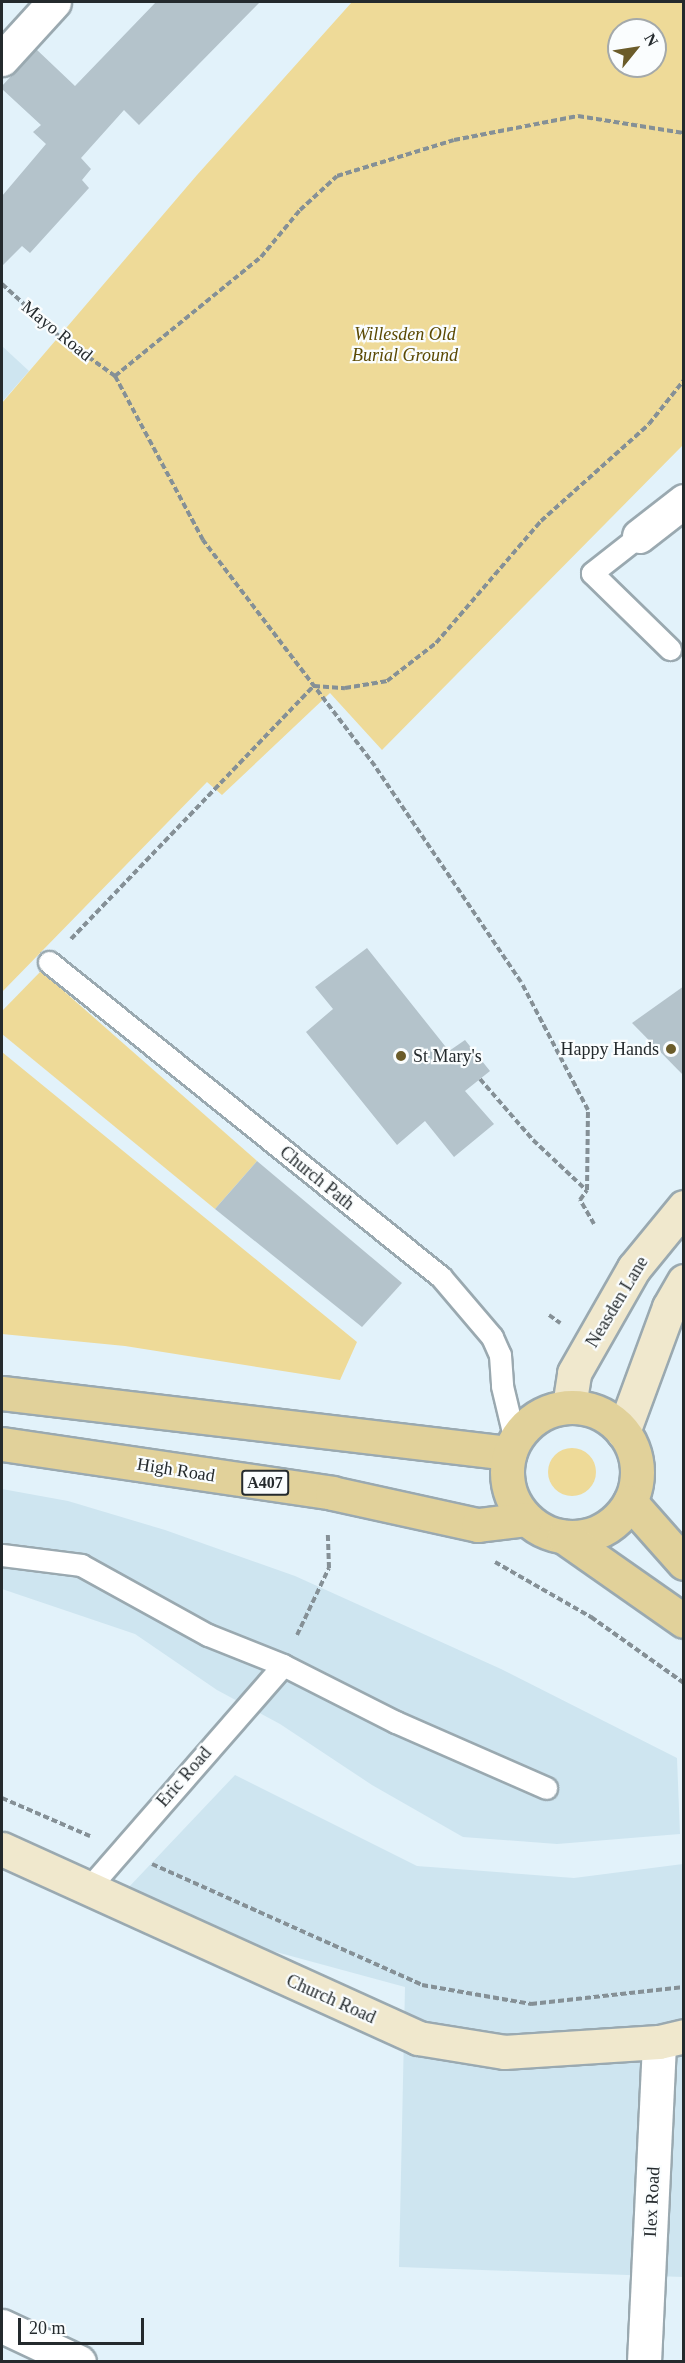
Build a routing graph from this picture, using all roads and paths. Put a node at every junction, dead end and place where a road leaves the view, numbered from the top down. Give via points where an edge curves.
1 (54, 2) edge
2 (2, 59) edge
3 (684, 133) edge
4 (2, 284) edge
5 (115, 376) junction
6 (684, 380) edge
7 (684, 501) edge
8 (639, 536) joint
9 (670, 649) dead end
10 (314, 686) junction
11 (49, 962) joint
12 (480, 1079) dead end
13 (587, 1191) junction
14 (684, 1207) edge
15 (594, 1224) dead end
16 (684, 1281) edge
17 (2, 1393) edge
18 (569, 1406) junction
19 (623, 1432) junction
20 (2, 1443) edge
21 (512, 1446) junction
22 (630, 1502) junction
23 (526, 1519) junction
24 (328, 1521) dead end
25 (564, 1537) junction
26 (2, 1555) edge
27 (684, 1563) edge
28 (529, 1582) dead end
29 (684, 1621) edge
30 (282, 1665) junction
31 (684, 1683) edge
32 (546, 1788) dead end
33 (2, 1798) edge
34 (95, 1838) dead end
35 (2, 1849) edge
36 (147, 1861) dead end
37 (87, 1890) junction
38 (684, 1987) edge
39 (671, 2039) edge
40 (2, 2326) edge
41 (79, 2361) edge
42 (644, 2361) edge

1 - 2 street
3 - 5 path via 578,116 454,140 338,176 300,210 261,257
4 - 5 path, Mayo Road via 59,336
5 - 10 path via 203,540
6 - 10 path via 649,424 541,521 436,643 387,681 345,688
7 - 8 street
8 - 9 lane via 592,573
10 - 11 path
10 - 13 path via 375,766 521,982 588,1110
11 - 21 lane, Church Path via 441,1277 492,1337 500,1355
12 - 13 path via 533,1140
13 - 15 path via 580,1200
14 - 18 street, Neasden Lane via 634,1268 574,1374
16 - 19 street via 669,1307
17 - 21 main road
18 - 19 main road via 599,1413
18 - 21 main road via 538,1416
19 - 22 main road via 633,1448 637,1466
20 - 23 main road, High Road / A407 via 332,1493 478,1525
21 - 23 main road via 506,1471 508,1488
22 - 25 main road via 610,1526 595,1534
22 - 27 main road
23 - 25 main road via 550,1534
24 - 30 path via 329,1568
25 - 29 main road
26 - 30 lane via 81,1565 208,1635
28 - 31 path via 591,1617
30 - 32 lane via 396,1722
30 - 37 lane, Eric Road
33 - 34 path
35 - 37 street, Church Road
36 - 38 path via 422,1985 531,2004
37 - 39 street, Church Road via 418,2038 504,2052
39 - 42 street, Ilex Road
40 - 41 street

